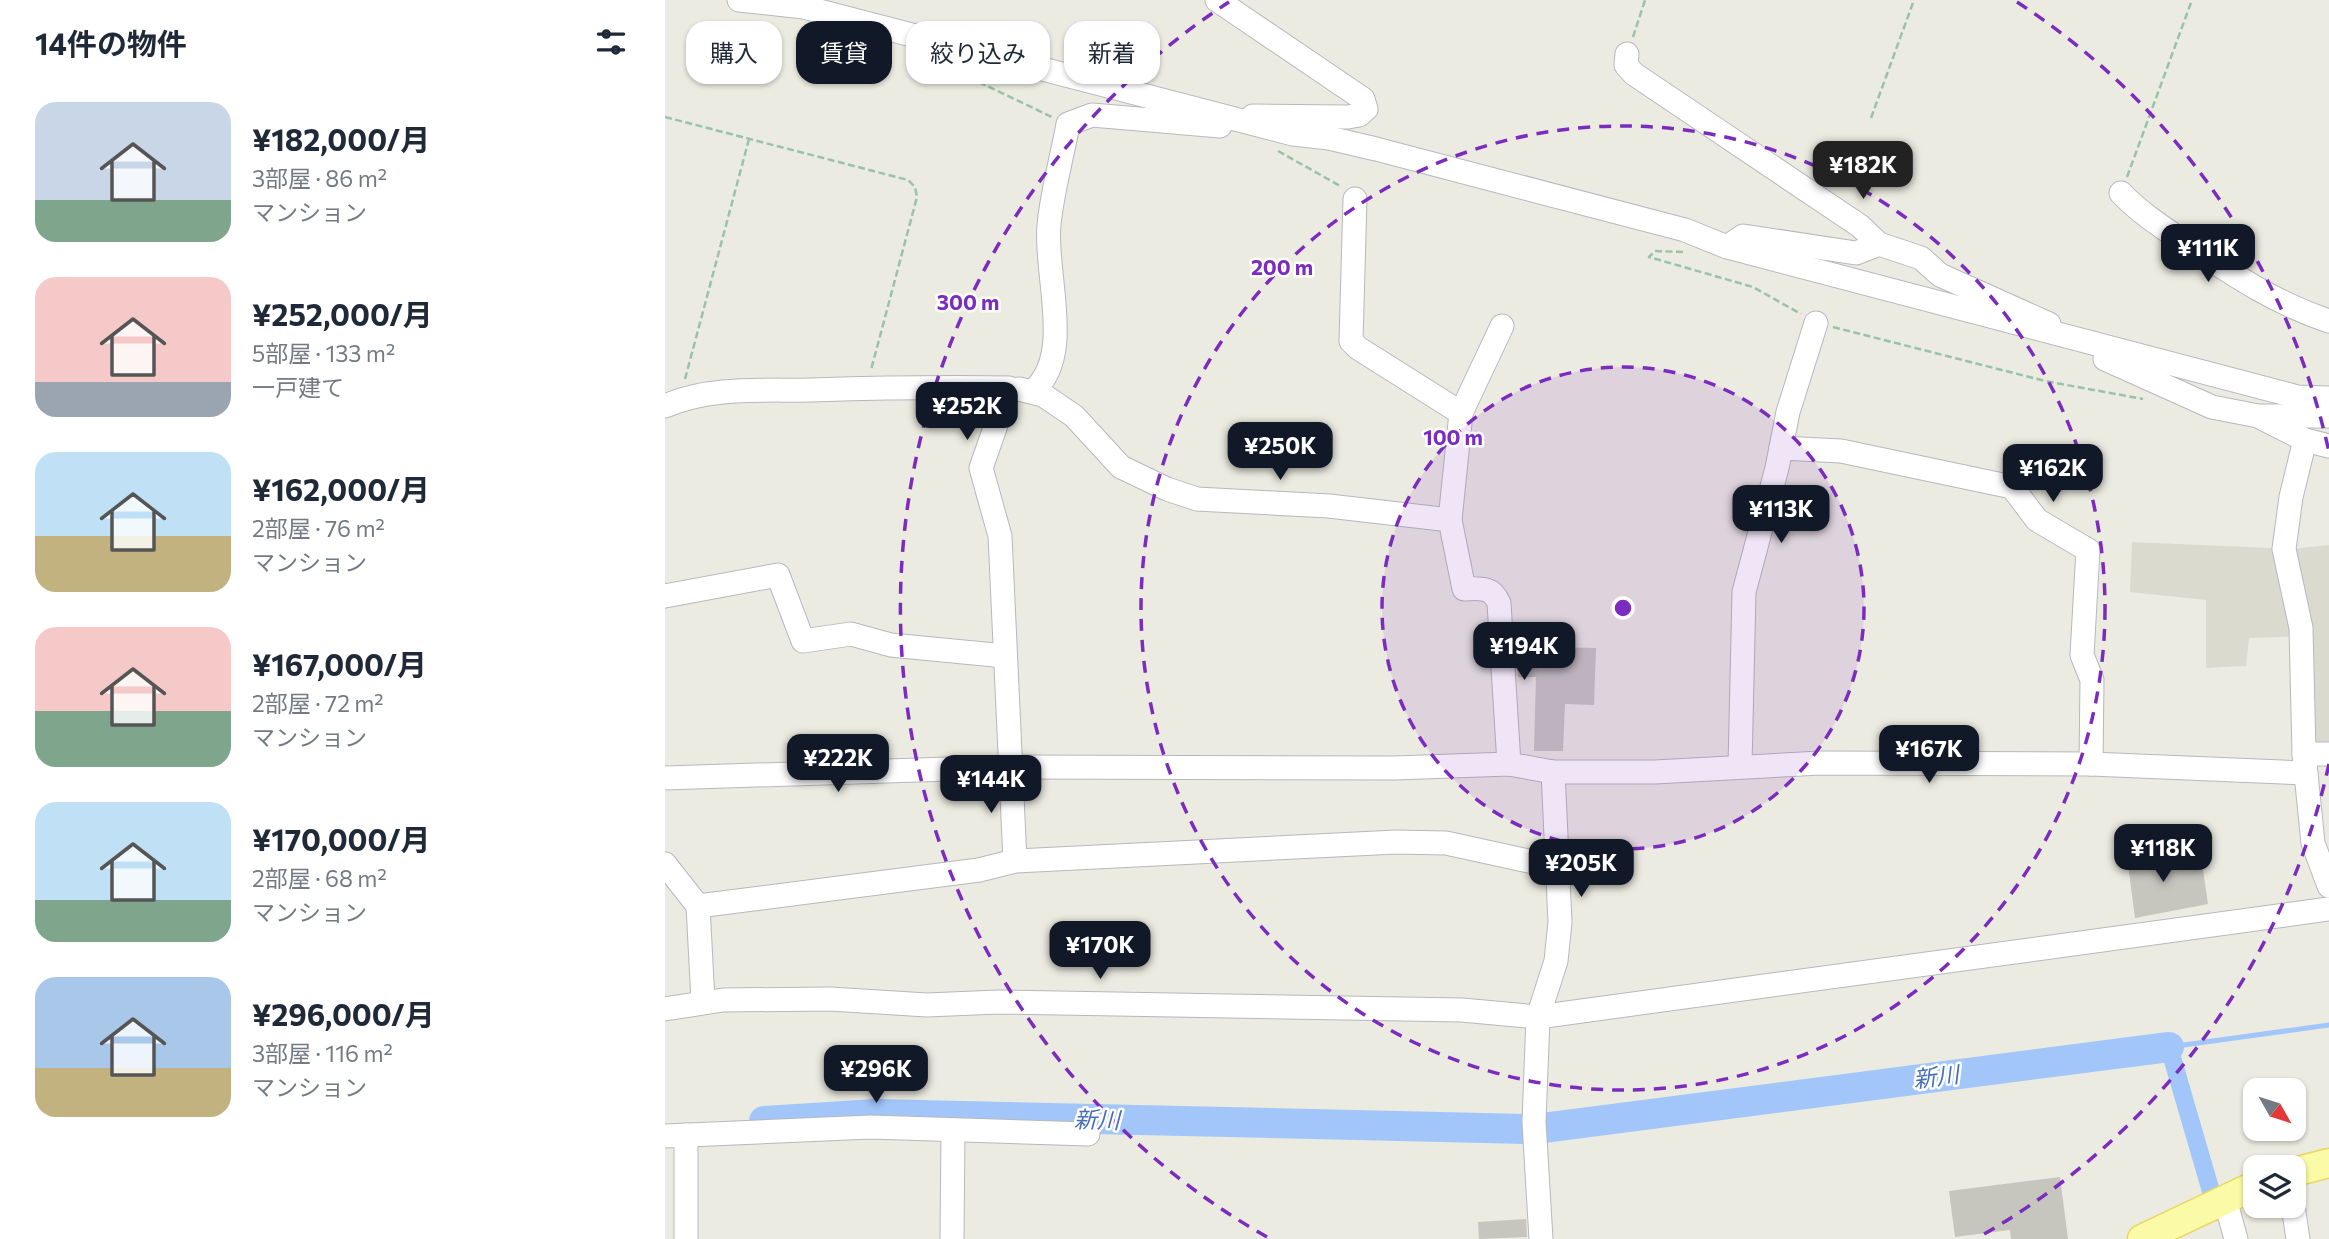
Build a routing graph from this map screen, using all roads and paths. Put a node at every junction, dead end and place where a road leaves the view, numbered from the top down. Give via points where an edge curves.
1 (739, 0) edge
2 (1217, 0) edge
3 (1645, 0) edge
4 (1914, 0) edge
5 (2192, 0) edge
6 (1627, 54) joint
7 (984, 84) edge
8 (665, 117) edge
9 (1871, 118) dead end
10 (1236, 120) junction
11 (1068, 124) junction
12 (748, 139) junction
13 (1277, 150) dead end
14 (2121, 193) joint
15 (1355, 199) joint
16 (1879, 244) junction
17 (1727, 247) junction
18 (1690, 252) dead end
19 (2329, 321) edge
20 (1816, 323) junction
21 (1501, 326) dead end
22 (2081, 342) junction
23 (866, 386) junction
24 (1009, 388) junction
25 (1033, 391) junction
26 (2329, 398) edge
27 (2149, 400) dead end
28 (672, 403) edge
29 (1461, 413) junction
30 (2257, 416) junction
31 (2329, 416) edge
32 (2305, 440) junction
33 (2329, 446) edge
34 (1781, 448) junction
35 (1450, 520) junction
36 (665, 596) edge
37 (1005, 656) junction
38 (2329, 754) edge
39 (1509, 764) junction
40 (2091, 764) junction
41 (2305, 764) junction
42 (1740, 766) junction
43 (1011, 767) junction
44 (1553, 772) junction
45 (665, 778) edge
46 (1015, 861) junction
47 (665, 864) edge
48 (1556, 867) junction
49 (2329, 886) edge
50 (698, 906) junction
51 (2329, 909) edge
52 (703, 1001) junction
53 (665, 1009) edge
54 (1538, 1017) junction
55 (953, 1131) junction
56 (1088, 1135) dead end
57 (676, 1136) edge
58 (2329, 1163) edge
59 (2306, 1169) edge
60 (2243, 1191) edge
61 (2225, 1199) junction
62 (2295, 1218) edge
63 (686, 1239) edge
64 (952, 1239) edge
65 (1541, 1239) edge
66 (2142, 1239) edge
67 (2237, 1239) edge
68 (2298, 1239) edge

1 - 10 street via 804,7
2 - 10 street via 1363,99 1366,109 1348,117 1255,115
3 - 6 path
4 - 9 path
5 - 14 path
6 - 16 street via 1626,65 1634,74 1860,226
7 - 11 path
8 - 12 path
10 - 11 street via 1218,127 1091,115
10 - 17 street via 1376,149 1685,230
11 - 25 street via 1049,227 1055,326 1051,362 1044,382
12 - 23 path via 908,180 915,187 917,197
12 - 28 path
13 - 15 path via 1346,189
14 - 19 street via 2138,211 2244,283
15 - 29 street via 1352,341
16 - 17 street via 1856,253 1743,236
16 - 22 street via 1921,258 1940,275 2024,310
17 - 22 street
18 - 20 path via 1655,251 1649,257 1753,287
20 - 27 path via 2045,381
20 - 34 street
21 - 29 street
22 - 26 street via 2298,397
22 - 30 street via 2098,355 2212,407
23 - 24 street
23 - 28 street via 742,391
24 - 25 street
24 - 37 street via 981,468 1000,536
25 - 35 street via 1075,416 1121,467 1197,499 1329,506
29 - 35 street
30 - 31 street
30 - 32 street
32 - 33 street
32 - 41 street via 2284,549 2301,628
34 - 40 street via 1841,451 2012,487 2037,520 2088,550 2082,655 2092,680
34 - 42 street via 1744,592
35 - 39 street via 1464,589 1487,589 1499,603
36 - 37 street via 778,575 803,641 851,634 891,645
37 - 43 street
38 - 41 street
39 - 43 street
39 - 44 street
40 - 41 street
40 - 42 street
41 - 49 street via 2313,843
42 - 44 street
43 - 45 street
43 - 46 street
44 - 48 street
46 - 48 street via 1397,842 1446,843
46 - 50 street via 979,870
47 - 50 street
48 - 54 street via 1560,922 1556,961
50 - 52 street
51 - 54 street
52 - 53 street
52 - 54 street via 1231,1004 1462,1010
54 - 65 street via 1534,1122
55 - 56 street
55 - 57 street via 871,1127
55 - 64 street
57 - 63 street
58 - 59 main road
60 - 61 main road
61 - 66 main road
61 - 67 street
62 - 68 street

